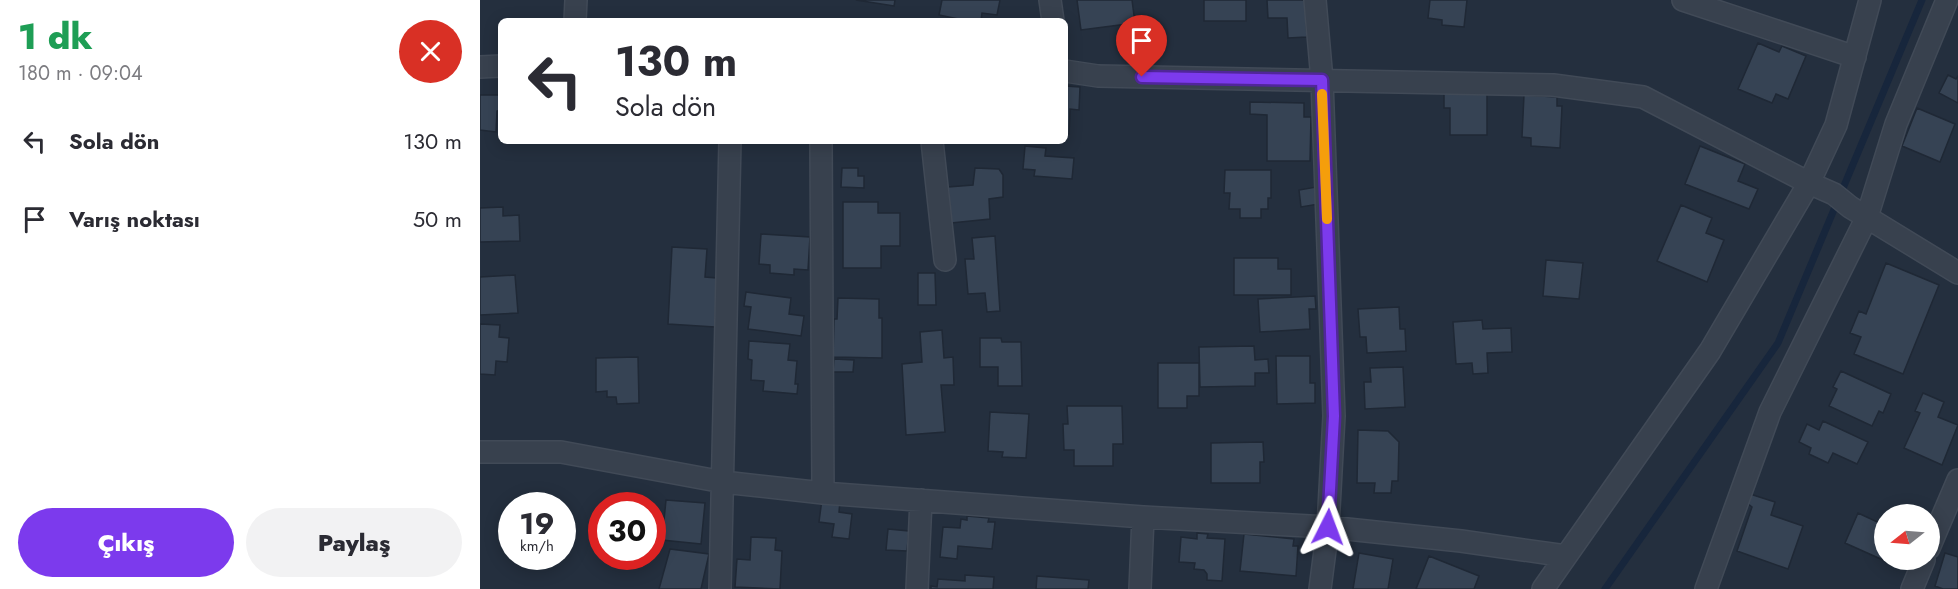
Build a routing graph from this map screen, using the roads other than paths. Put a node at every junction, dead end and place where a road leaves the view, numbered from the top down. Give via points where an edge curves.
1 (576, 0) edge
2 (1050, 0) edge
3 (1315, 0) edge
4 (1683, 0) edge
5 (1870, 0) edge
6 (1947, 0) edge
7 (575, 18) edge
8 (1053, 18) edge
9 (1855, 57) junction
10 (498, 66) edge
11 (480, 67) edge
12 (1068, 71) edge
13 (1322, 80) junction
14 (730, 144) edge
15 (821, 144) edge
16 (932, 144) edge
17 (1809, 183) junction
18 (1850, 206) junction
19 (945, 260) dead end
20 (1958, 273) edge
21 (480, 452) edge
22 (1958, 480) edge
23 (723, 482) junction
24 (823, 493) junction
25 (921, 500) junction
26 (1143, 517) junction
27 (1940, 522) edge
28 (1328, 527) junction
29 (1566, 556) junction
30 (1920, 570) edge
31 (720, 589) edge
32 (917, 589) edge
33 (1140, 589) edge
34 (1320, 589) edge
35 (1544, 589) edge
36 (1706, 589) edge
37 (1912, 589) edge

1 - 7 street
2 - 8 street
3 - 13 street
4 - 9 street
5 - 9 street
6 - 18 street via 1896,124
9 - 17 street via 1836,125
10 - 11 street
12 - 13 street via 1098,76
13 - 17 street via 1553,85 1643,97
13 - 28 street via 1334,416
14 - 23 street
15 - 24 street
16 - 19 street
17 - 18 street
17 - 29 street via 1710,351
18 - 20 street
18 - 36 street
21 - 23 street via 561,452
22 - 27 street
23 - 24 street
23 - 31 street
24 - 25 street
25 - 26 street
25 - 32 street
26 - 28 street
26 - 33 street
28 - 29 street
28 - 34 street
29 - 35 street
30 - 37 street

